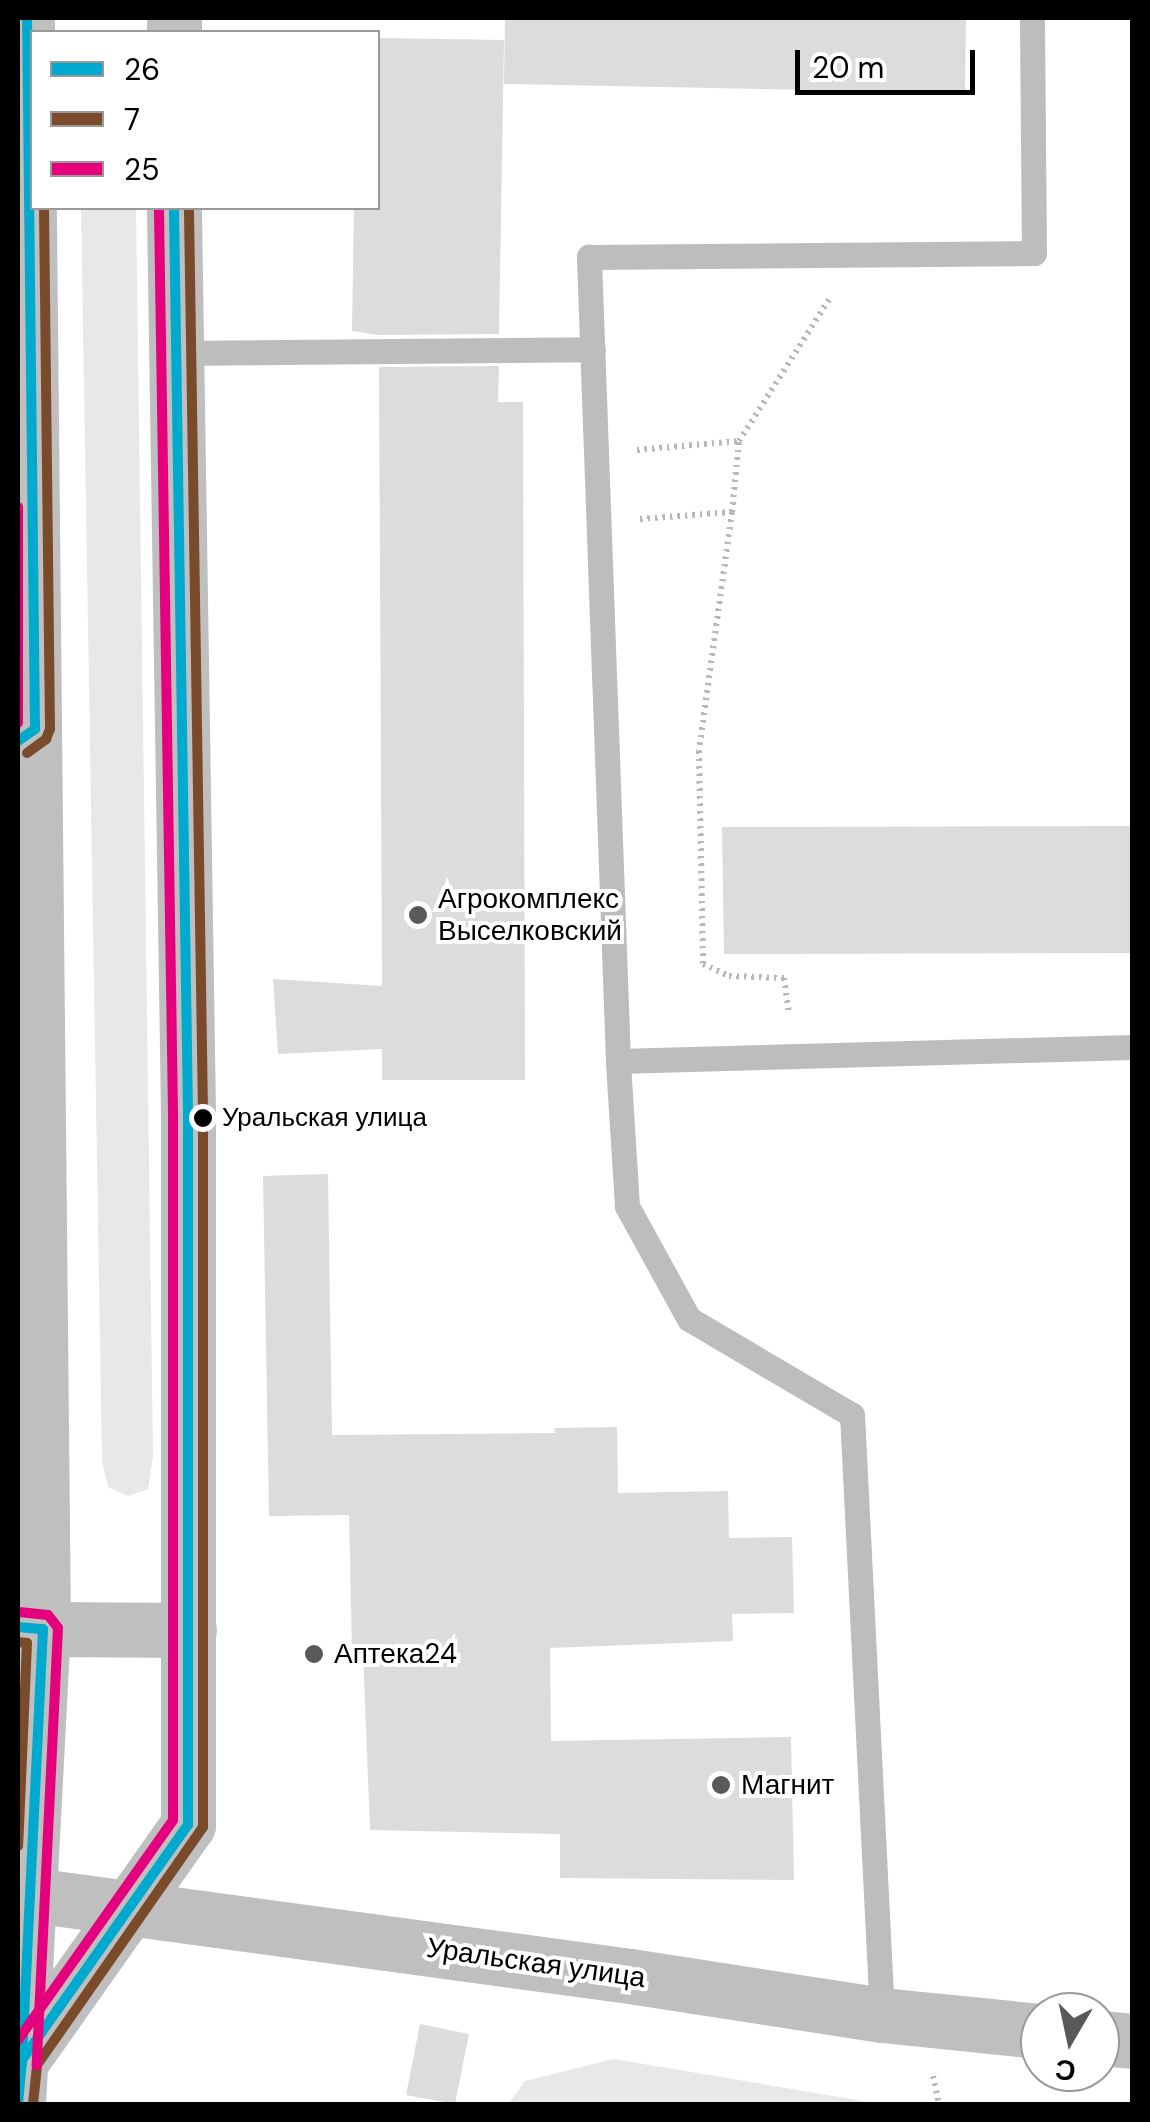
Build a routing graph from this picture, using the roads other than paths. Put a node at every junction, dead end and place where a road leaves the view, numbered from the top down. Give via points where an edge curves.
1 (27, 18) edge
2 (1032, 18) edge
3 (174, 210) edge
4 (594, 349) junction
5 (175, 353) junction
6 (26, 713) edge
7 (1132, 1047) edge
8 (618, 1061) junction
9 (30, 1628) edge
10 (189, 1630) junction
11 (32, 1895) junction
12 (129, 1908) junction
13 (882, 2016) junction
14 (1020, 2030) edge
15 (20, 2082) edge

1 - 6 main road
2 - 4 lane via 1034,253 589,257
3 - 5 main road
4 - 5 lane
4 - 8 lane
5 - 10 main road
6 - 9 main road
7 - 8 lane
8 - 13 lane via 627,1206 690,1319 852,1415
9 - 10 main road
9 - 11 main road
10 - 12 main road via 188,1825
11 - 12 main road, Уральская улица
11 - 15 main road
12 - 13 main road, Уральская улица
12 - 15 main road
13 - 14 main road, Уральская улица

